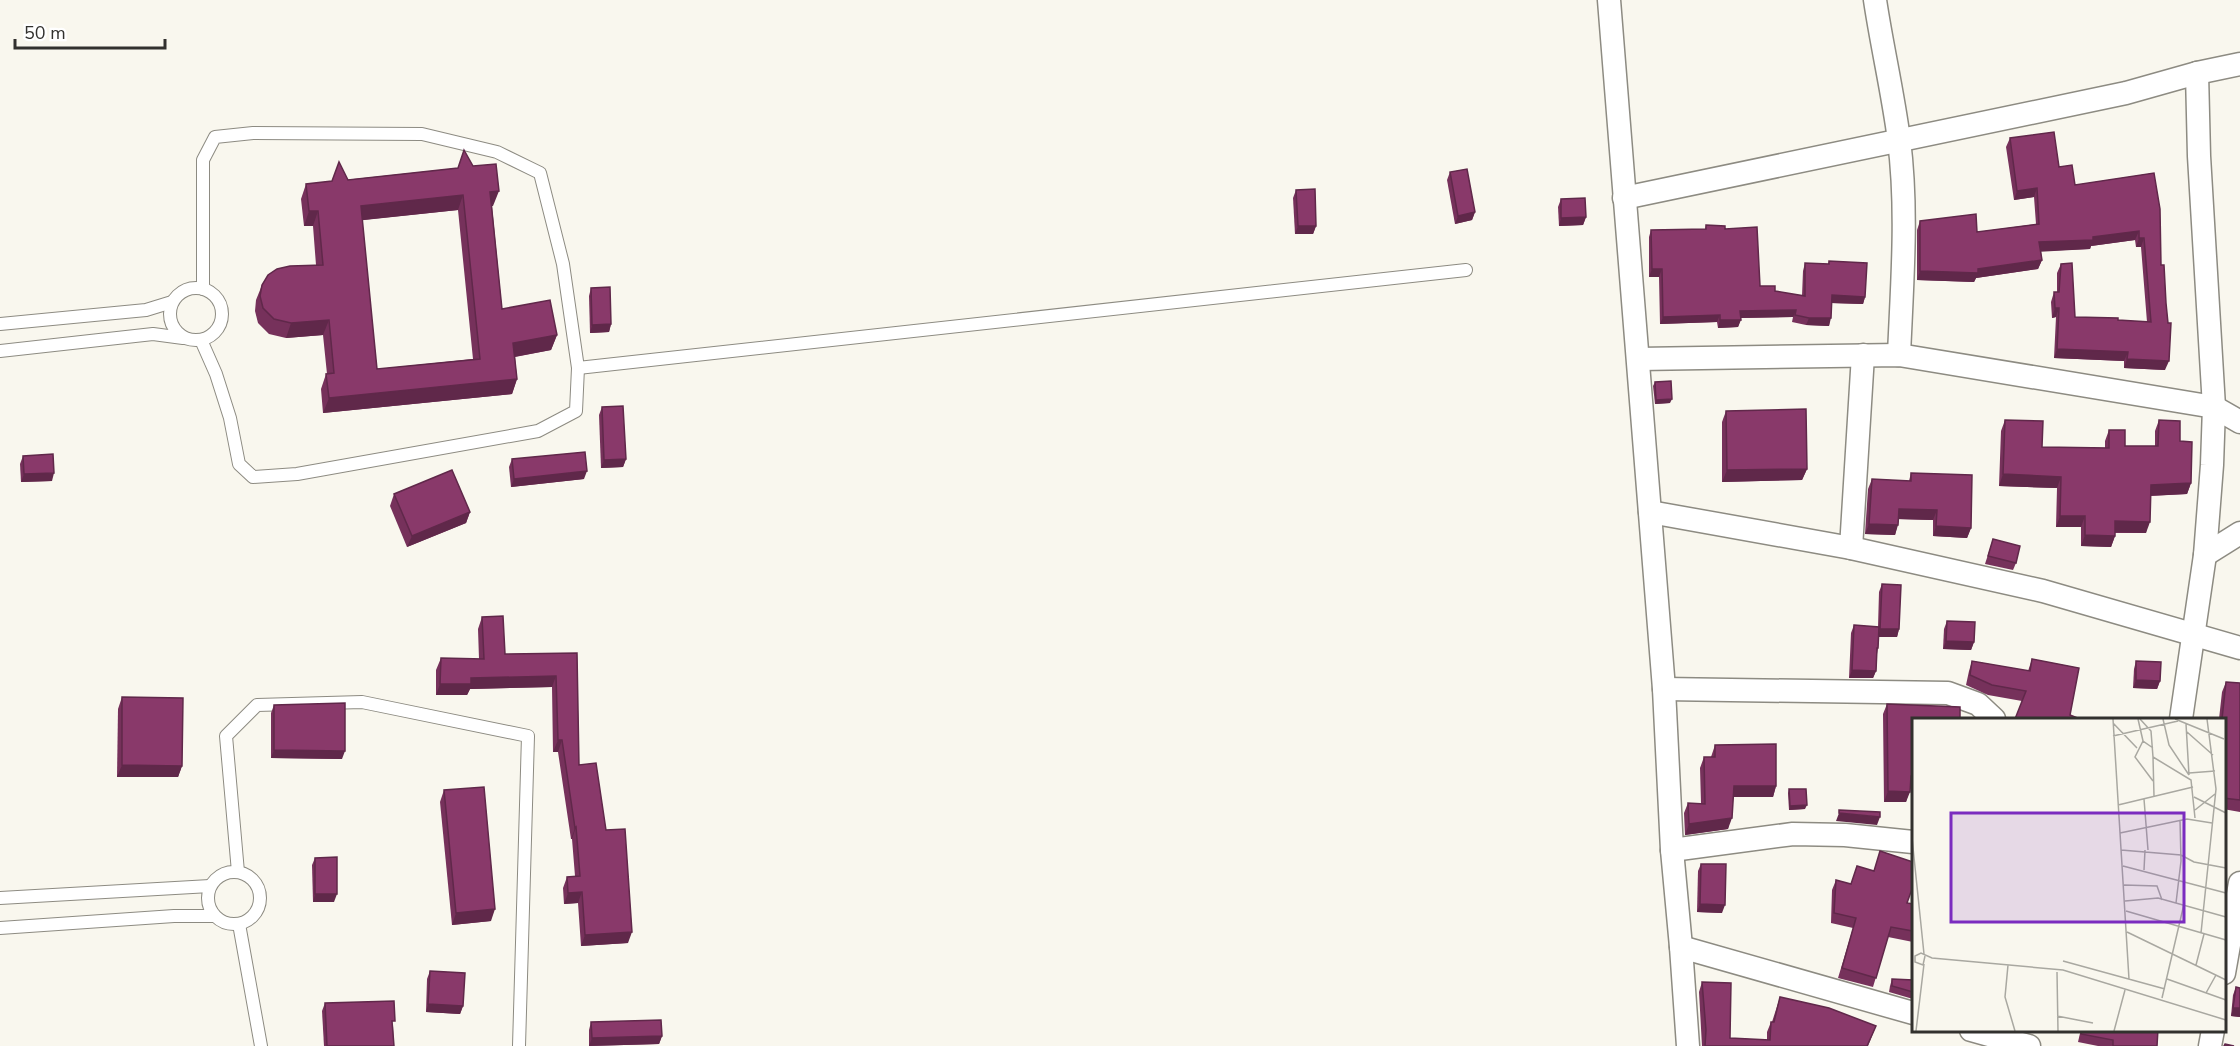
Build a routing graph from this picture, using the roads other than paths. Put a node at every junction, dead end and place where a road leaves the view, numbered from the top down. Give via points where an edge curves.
1 (1609, 0) edge
2 (1875, 0) edge
3 (2240, 64) edge
4 (2197, 73) junction
5 (1899, 141) junction
6 (1624, 198) junction
7 (1466, 270) dead end
8 (203, 289) junction
9 (172, 302) junction
10 (0, 324) edge
11 (183, 338) junction
12 (201, 340) junction
13 (0, 351) edge
14 (1899, 355) junction
15 (1863, 356) junction
16 (1639, 359) junction
17 (578, 368) junction
18 (2214, 407) junction
19 (2240, 422) edge
20 (1650, 512) junction
21 (2240, 532) edge
22 (1851, 548) junction
23 (2205, 555) junction
24 (2193, 635) junction
25 (2240, 648) edge
26 (1664, 689) junction
27 (1993, 718) edge
28 (2181, 718) edge
29 (1912, 842) edge
30 (1672, 850) junction
31 (238, 872) junction
32 (2225, 876) edge
33 (2240, 880) edge
34 (210, 886) junction
35 (0, 898) edge
36 (214, 916) junction
37 (239, 924) junction
38 (0, 928) edge
39 (1682, 947) junction
40 (2225, 962) edge
41 (1912, 1013) edge
42 (1978, 1031) edge
43 (2213, 1031) edge
44 (261, 1046) edge
45 (519, 1046) edge
46 (1688, 1046) edge
47 (2029, 1046) edge
48 (2210, 1046) edge

1 - 6 street
2 - 5 street
3 - 4 street
4 - 5 street via 2126,93
4 - 18 street
5 - 6 street
5 - 14 street via 1903,262
6 - 16 street
7 - 17 lane
8 - 9 lane via 185,290
8 - 12 lane via 218,299 223,316 216,332
8 - 17 lane via 203,159 215,137 252,133 422,134 497,152 540,174 563,264
9 - 10 lane via 146,310
9 - 11 lane via 170,322
11 - 12 lane
11 - 13 lane via 153,334
12 - 17 lane via 230,418 239,464 252,477 297,474 538,431 576,411
14 - 15 street
14 - 18 street
15 - 16 street
15 - 22 street
16 - 20 street
18 - 19 street
18 - 23 street
20 - 22 street
20 - 26 street
21 - 23 street
22 - 24 street via 2043,591
23 - 24 street
24 - 25 street
24 - 28 street
26 - 27 street via 1948,693 1978,704
26 - 30 street
29 - 30 street via 1793,834
30 - 39 street
31 - 34 lane via 222,875
31 - 37 lane via 253,881 260,897 254,914
31 - 45 lane via 226,736 257,705 362,702 528,736
32 - 33 street
33 - 40 street
34 - 35 lane
34 - 36 lane via 207,896
36 - 37 lane
36 - 38 lane
37 - 44 lane
39 - 41 street
39 - 46 street
42 - 47 street
43 - 48 street

